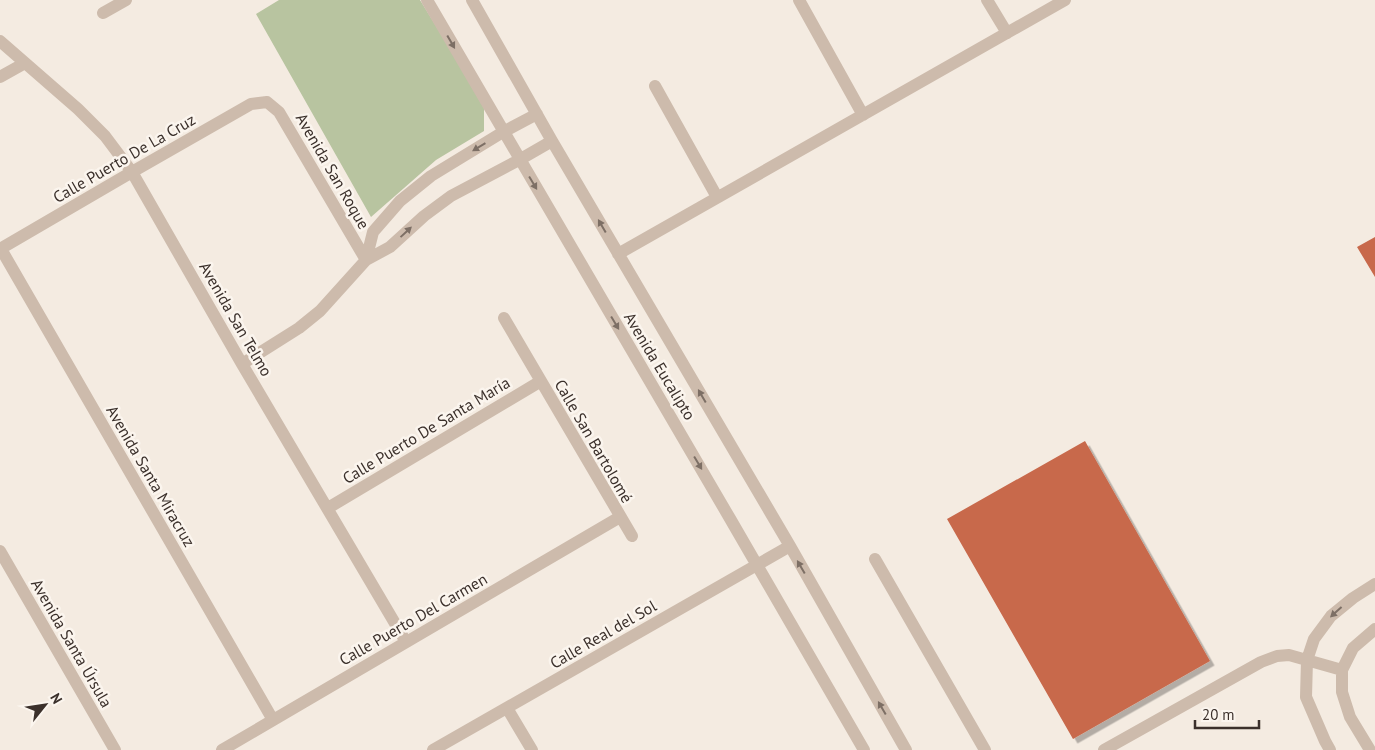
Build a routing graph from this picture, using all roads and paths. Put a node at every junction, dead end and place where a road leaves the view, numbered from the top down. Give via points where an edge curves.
1 (126, 0) edge
2 (427, 0) edge
3 (472, 0) edge
4 (799, 0) edge
5 (988, 0) edge
6 (1065, 0) edge
7 (103, 13) dead end
8 (1007, 33) junction
9 (0, 41) edge
10 (24, 63) junction
11 (0, 77) edge
12 (655, 86) dead end
13 (267, 102) joint
14 (537, 114) junction
15 (863, 115) junction
16 (503, 132) junction
17 (552, 140) junction
18 (519, 160) junction
19 (132, 172) junction
20 (718, 198) junction
21 (1, 249) edge
22 (618, 254) junction
23 (366, 260) junction
24 (504, 318) dead end
25 (242, 364) junction
26 (541, 381) junction
27 (328, 508) junction
28 (620, 516) junction
29 (632, 536) dead end
30 (790, 546) junction
31 (0, 551) edge
32 (875, 559) dead end
33 (758, 564) junction
34 (1375, 584) edge
35 (1375, 629) edge
36 (406, 642) junction
37 (1306, 660) junction
38 (1342, 670) junction
39 (507, 708) junction
40 (273, 720) junction
41 (115, 750) edge
42 (222, 750) edge
43 (433, 750) edge
44 (532, 750) edge
45 (864, 750) edge
46 (906, 750) edge
47 (985, 750) edge
48 (1104, 750) edge
49 (1330, 750) edge
50 (1370, 750) edge

1 - 7 street
2 -> 16 street, Avenida Eucalipto
3 - 14 street, Avenida Eucalipto
4 - 15 street
5 - 8 street
6 - 8 street
8 - 15 street
9 - 10 street, Avenida San Telmo
10 - 11 street
10 - 19 street, Avenida San Telmo via 105,136
12 - 20 street
13 - 19 street, Calle Puerto De La Cruz via 251,104
13 - 23 street, Avenida San Roque via 279,112
14 - 16 street
14 - 17 street, Avenida Eucalipto
15 - 20 street
16 - 18 street, Avenida Eucalipto
16 -> 23 street via 431,176 400,201 373,232
17 - 18 street
22 -> 17 street, Avenida Eucalipto
23 -> 18 street via 390,247 451,196
18 -> 33 street, Avenida Eucalipto
19 - 21 street, Calle Puerto De La Cruz
19 - 25 street, Avenida San Telmo
20 - 22 street
21 - 40 street, Avenida Santa Miracruz
30 -> 22 street, Avenida Eucalipto
23 - 25 street via 320,311
24 - 26 street, Calle San Bartolomé
25 - 27 street, Avenida San Telmo
26 - 27 street, Calle Puerto De Santa María
26 - 28 street, Calle San Bartolomé
27 - 36 street, Avenida San Telmo
28 - 29 street, Calle San Bartolomé
28 - 36 street, Calle Puerto Del Carmen
30 - 33 street, Calle Real del Sol
46 -> 30 street, Avenida Eucalipto
31 - 41 street, Avenida Santa Úrsula
32 - 47 street
33 - 39 street, Calle Real del Sol
33 - 45 street, Avenida Eucalipto
34 -> 37 street via 1331,616 1314,639
35 - 38 street via 1353,648
36 - 40 street, Calle Puerto Del Carmen
37 - 38 street
37 - 48 street via 1277,656 1261,662
37 - 49 street via 1306,697
38 - 50 street via 1342,692 1350,716
39 - 43 street, Calle Real del Sol
39 - 44 street
40 - 42 street, Calle Puerto Del Carmen

